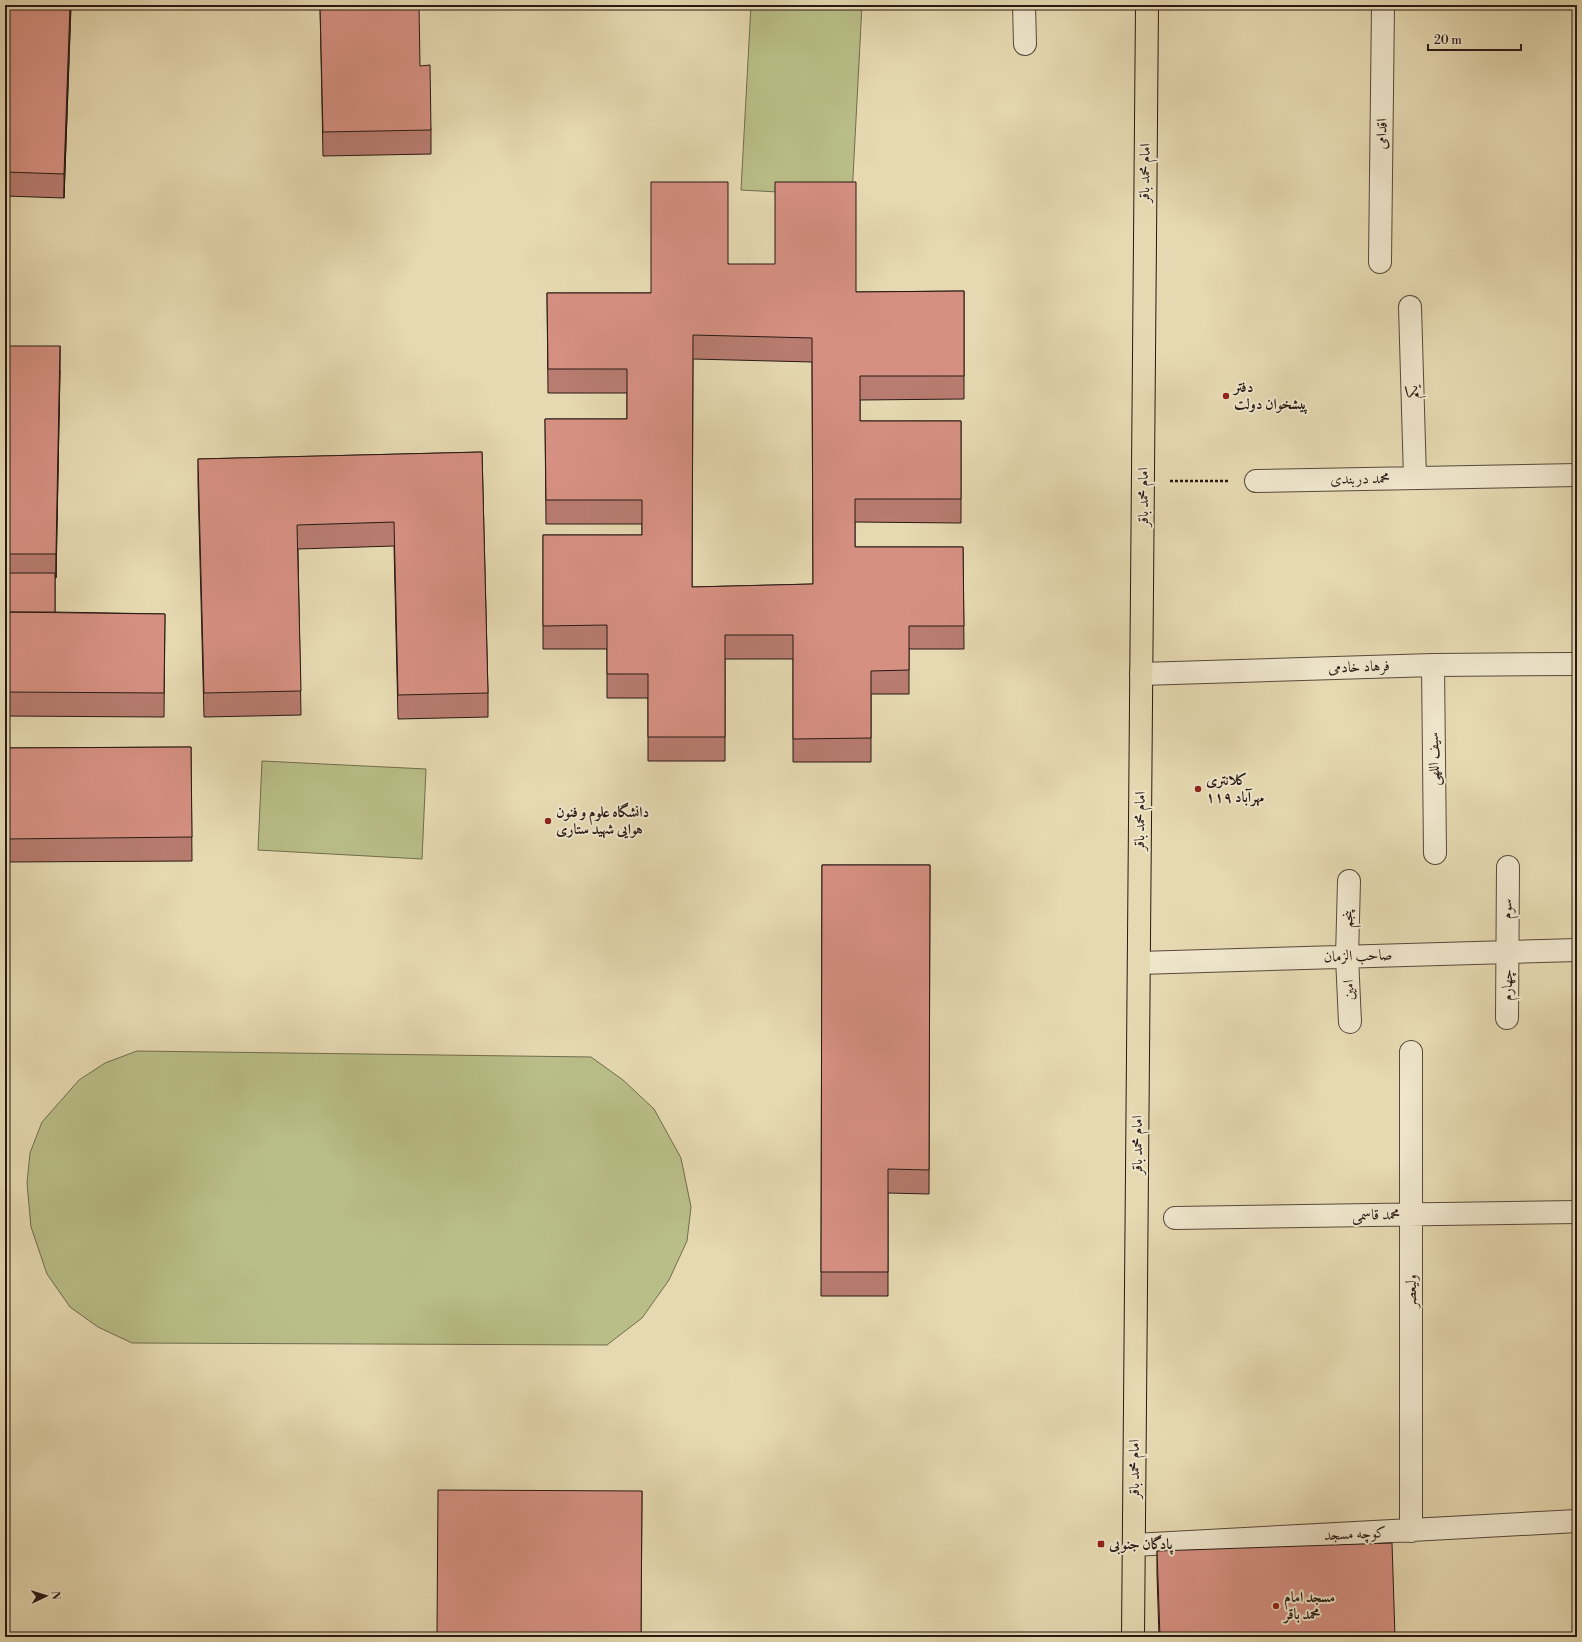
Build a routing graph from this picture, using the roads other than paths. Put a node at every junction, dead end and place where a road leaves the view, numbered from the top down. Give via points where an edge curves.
1 (1024, 5) edge
2 (1147, 5) edge
3 (1383, 5) edge
4 (1025, 44) dead end
5 (1380, 262) dead end
6 (1410, 307) dead end
7 (1577, 475) edge
8 (1415, 478) junction
9 (1256, 481) road end
10 (1577, 664) edge
11 (1433, 665) junction
12 (1141, 674) junction
13 (1435, 853) dead end
14 (1508, 866) dead end
15 (1349, 881) dead end
16 (1577, 950) edge
17 (1507, 952) junction
18 (1347, 957) junction
19 (1139, 963) junction
20 (1507, 1018) dead end
21 (1350, 1022) dead end
22 (1411, 1052) dead end
23 (1577, 1212) edge
24 (1411, 1215) junction
25 (1175, 1218) dead end
26 (1577, 1521) edge
27 (1411, 1531) junction
28 (1134, 1545) junction
29 (1133, 1637) edge

1 - 4 street
2 - 12 main road, امام محمد باقر
3 - 5 street, اقدامی
6 - 8 street, یکم
7 - 8 street, محمد دربندی
8 - 9 street, محمد دربندی
10 - 11 street, فرهاد خادمی
11 - 12 street, فرهاد خادمی
11 - 13 street, سیف اللهی
12 - 19 main road, امام محمد باقر
14 - 17 street, سوم
15 - 18 street, پنجم
16 - 17 street, صاحب الزمان
17 - 18 street, صاحب الزمان
17 - 20 street, چهارم
18 - 19 street, صاحب الزمان
18 - 21 street, امین
19 - 28 main road, امام محمد باقر
22 - 24 street, ولیعصر
23 - 24 street, محمد قاسمی
24 - 25 street, محمد قاسمی
24 - 27 street, ولیعصر
26 - 27 street, کوچه مسجد
27 - 28 street, کوچه مسجد
28 - 29 main road, امام محمد باقر

